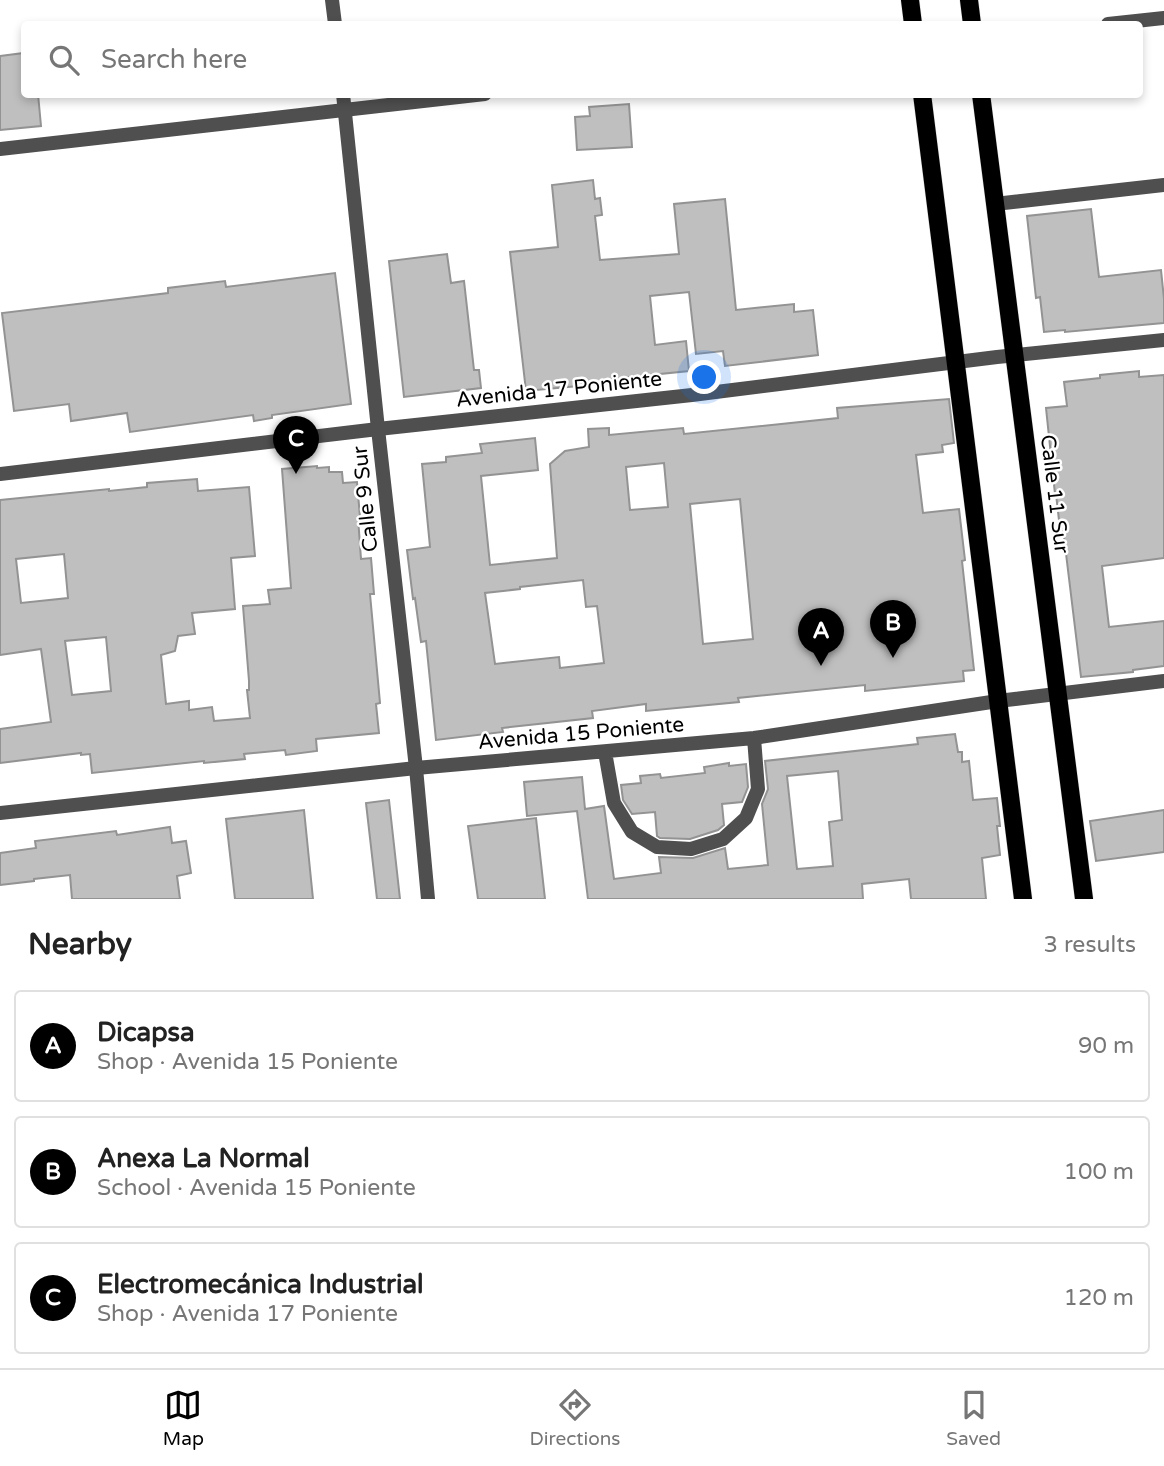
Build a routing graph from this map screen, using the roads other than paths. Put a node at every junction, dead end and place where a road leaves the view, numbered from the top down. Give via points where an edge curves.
1 (332, 0) edge
2 (910, 0) edge
3 (969, 0) edge
4 (1164, 18) edge
5 (335, 21) edge
6 (913, 21) edge
7 (972, 21) edge
8 (1136, 21) edge
9 (344, 98) edge
10 (450, 98) edge
11 (923, 98) edge
12 (982, 98) edge
13 (345, 110) junction
14 (0, 149) edge
15 (1164, 185) edge
16 (995, 204) junction
17 (1164, 340) edge
18 (1015, 356) junction
19 (956, 362) junction
20 (378, 429) junction
21 (0, 474) edge
22 (1164, 681) edge
23 (1058, 694) junction
24 (998, 702) junction
25 (754, 738) junction
26 (606, 752) junction
27 (416, 768) junction
28 (0, 813) edge
29 (428, 899) edge
30 (1023, 899) edge
31 (1084, 899) edge

1 - 5 street
2 - 6 main road
3 - 7 main road
4 - 8 street
9 - 13 street, Calle 9 Sur
10 - 13 street
11 - 19 main road
12 - 16 main road, Calle 11 Sur
13 - 14 street
13 - 20 street, Calle 9 Sur
15 - 16 street
16 - 18 main road, Calle 11 Sur
17 - 18 street, Avenida 17 Poniente
18 - 19 street, Avenida 17 Poniente
18 - 23 main road, Calle 11 Sur
19 - 20 street, Avenida 17 Poniente
19 - 24 main road
20 - 21 street, Avenida 17 Poniente
20 - 27 street, Calle 9 Sur
22 - 23 street, Avenida 15 Poniente
23 - 24 street, Avenida 15 Poniente
23 - 31 main road, Calle 11 Sur
24 - 25 street, Avenida 15 Poniente
24 - 30 main road
25 - 26 street, Avenida 15 Poniente
25 - 26 street via 758,789 747,818 723,839 691,849 657,847 632,832 614,803
26 - 27 street, Avenida 15 Poniente
27 - 28 street, Avenida 15 Poniente
27 - 29 street, Calle 9 Sur

